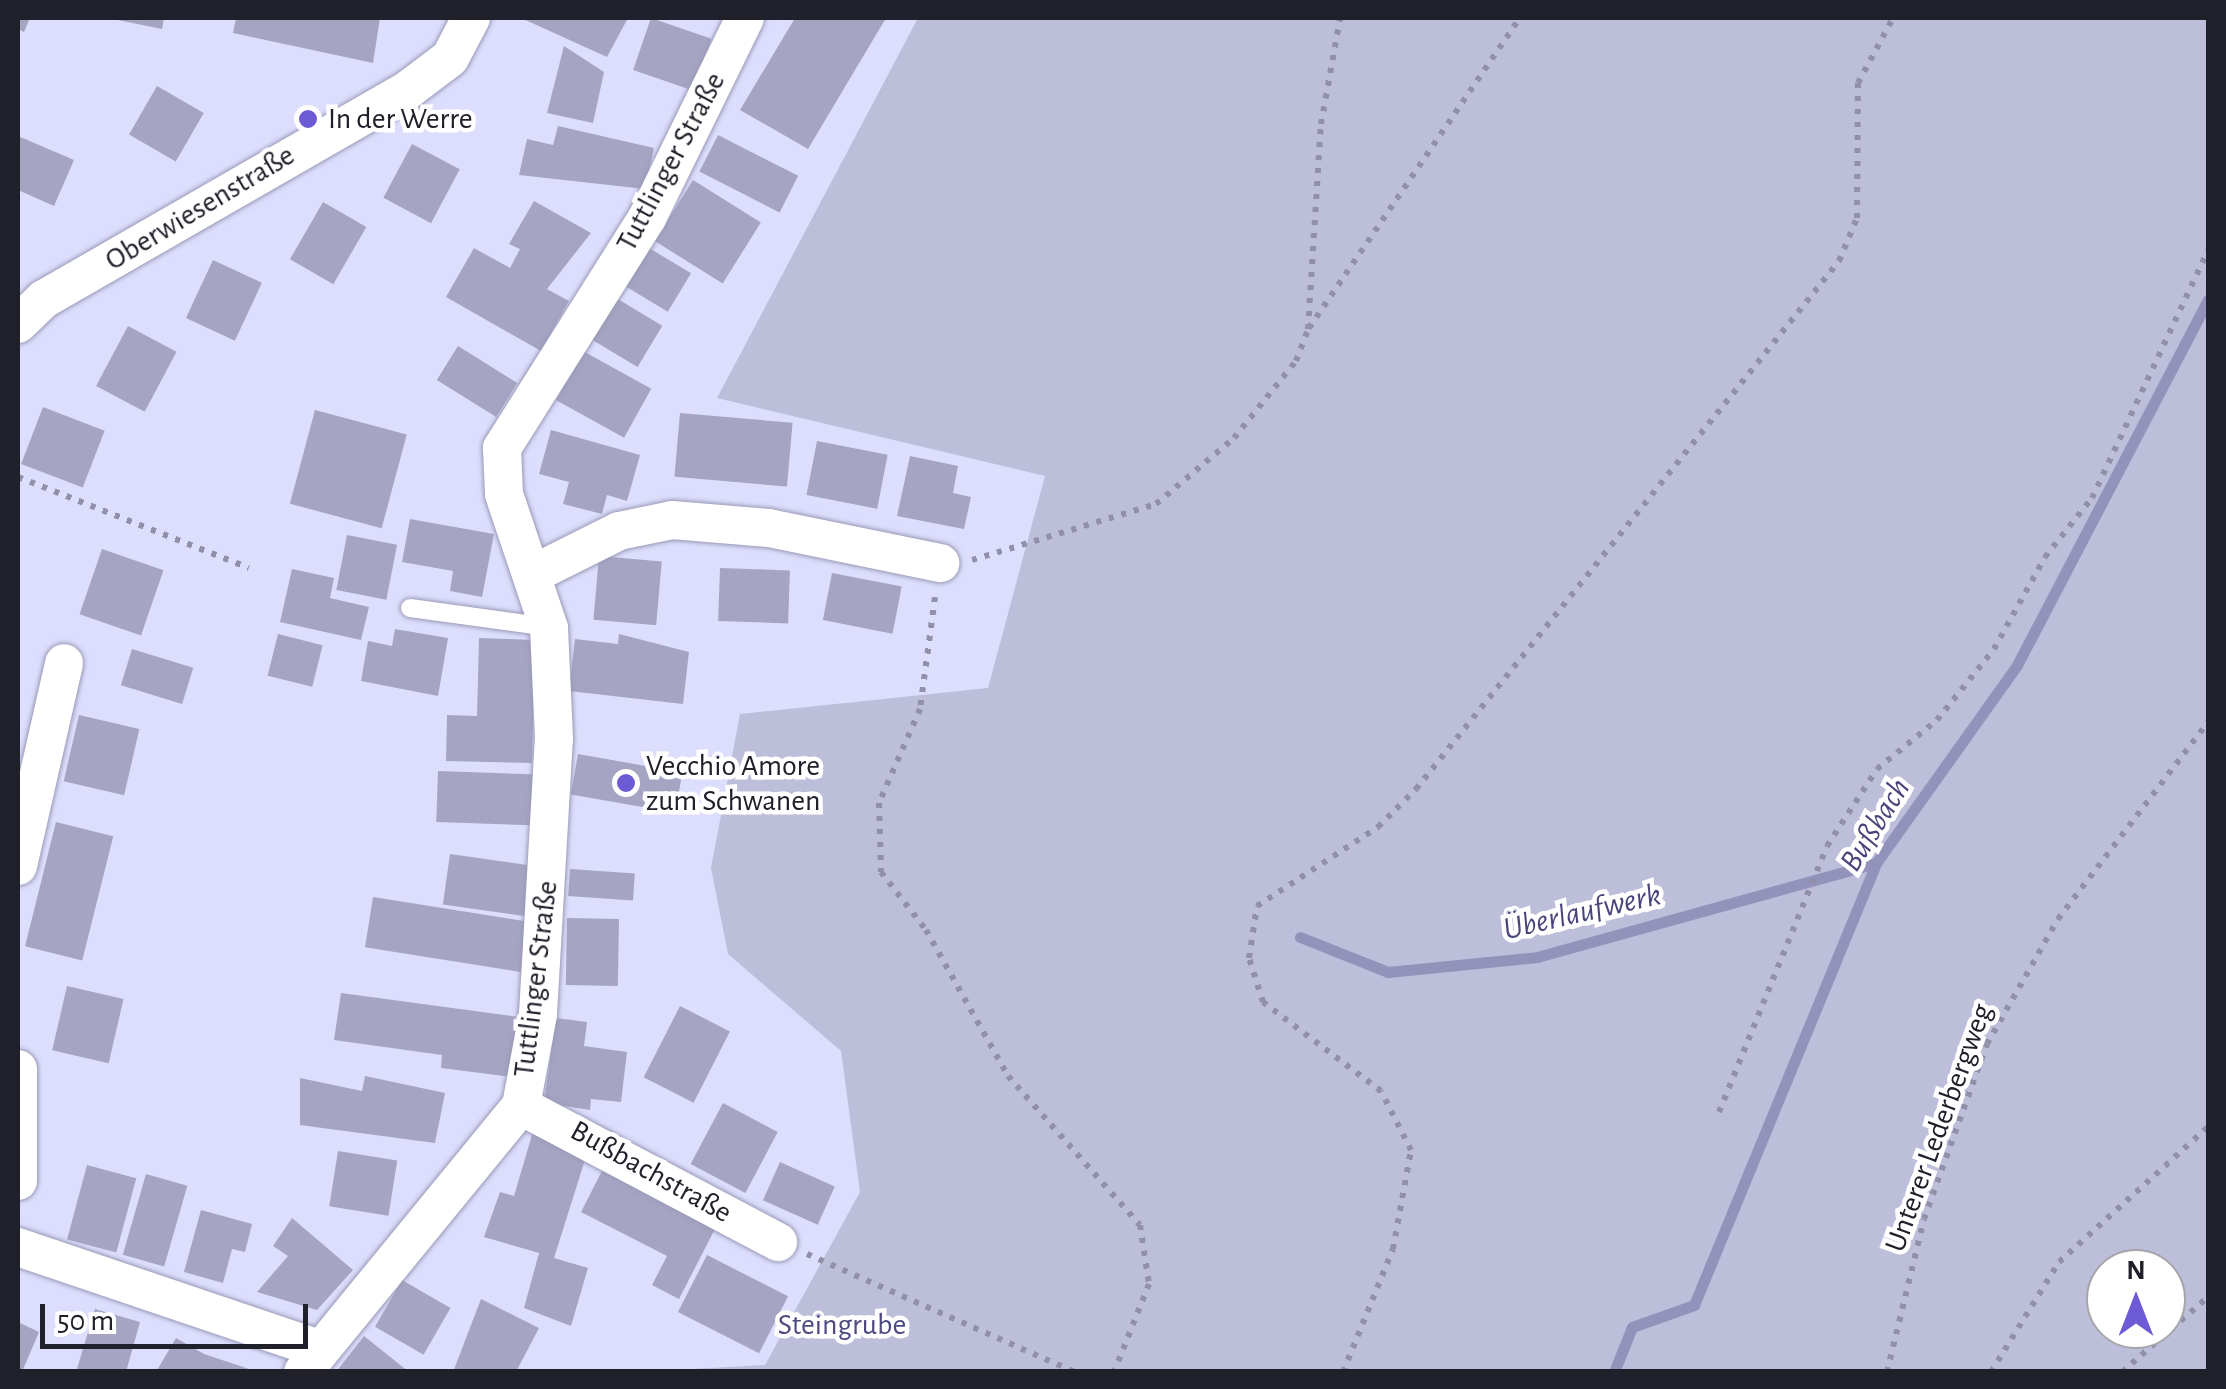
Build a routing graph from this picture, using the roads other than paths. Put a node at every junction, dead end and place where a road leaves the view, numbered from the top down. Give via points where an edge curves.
1 (471, 18) edge
2 (740, 20) edge
3 (18, 324) edge
4 (940, 563) road end
5 (535, 573) junction
6 (410, 608) dead end
7 (549, 628) junction
8 (64, 663) dead end
9 (18, 866) edge
10 (18, 1069) edge
11 (520, 1106) junction
12 (18, 1181) edge
13 (778, 1242) road end
14 (18, 1248) edge
15 (310, 1360) edge

1 - 3 street, Oberwiesenstraße via 450,58 409,89 44,299
2 - 5 street, Tuttlinger Straße via 648,218 502,448 504,494
4 - 5 street via 769,528 672,520 619,530
5 - 7 street, Tuttlinger Straße
6 - 7 lane
7 - 11 street, Tuttlinger Straße via 549,876
8 - 9 street
10 - 12 street
11 - 13 street, Bußbachstraße
11 - 15 street, Tuttlinger Straße
14 - 15 street

